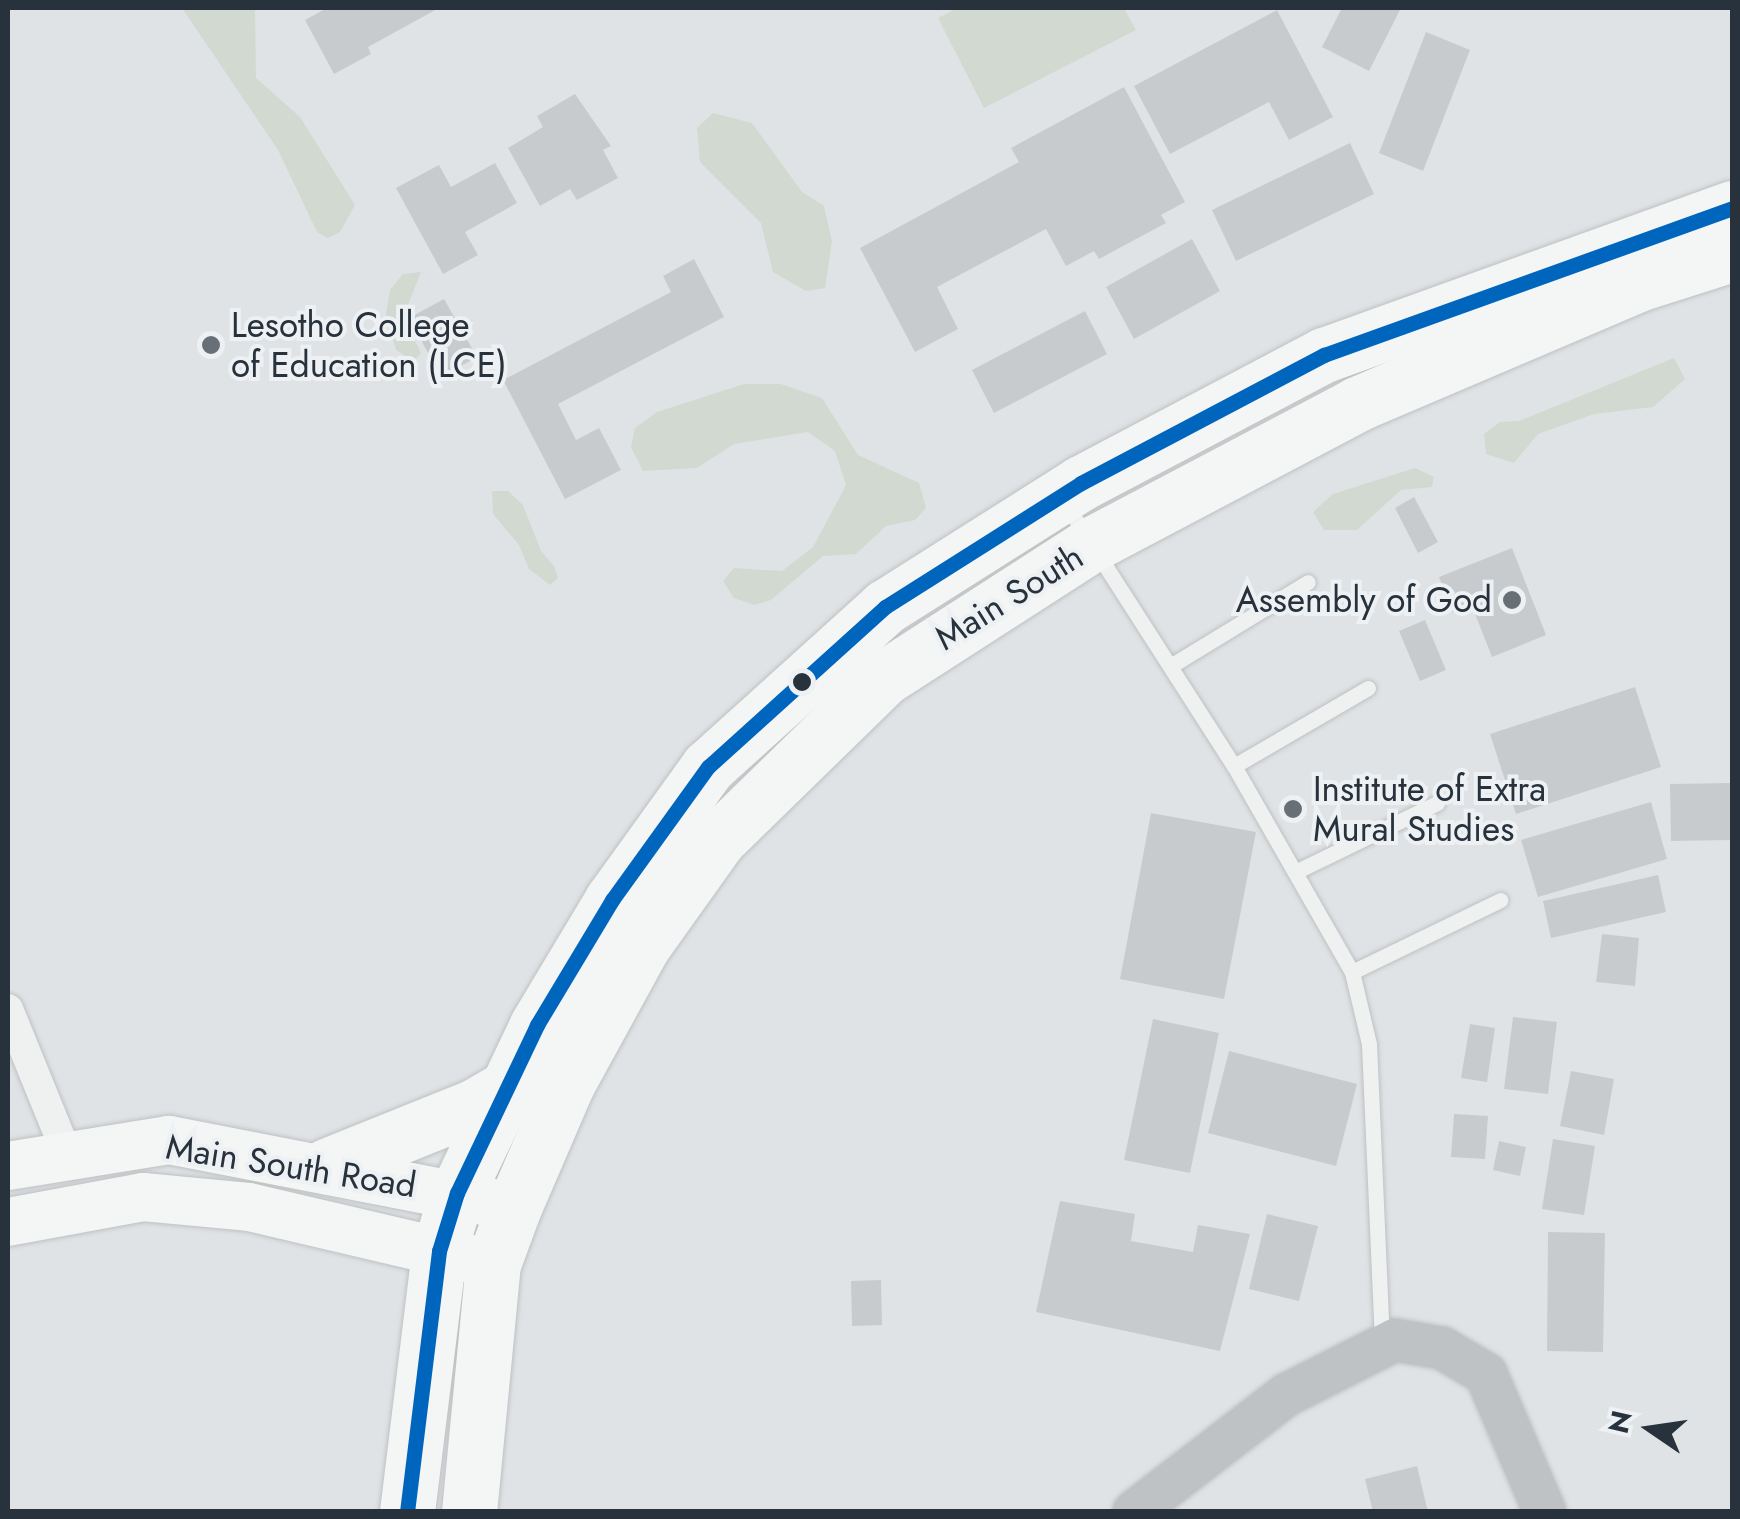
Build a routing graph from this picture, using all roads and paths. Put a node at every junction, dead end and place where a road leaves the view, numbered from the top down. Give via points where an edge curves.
1 (1732, 208) edge
2 (1732, 254) edge
3 (1060, 496) junction
4 (1092, 544) junction
5 (1308, 582) dead end
6 (1172, 665) junction
7 (1368, 688) dead end
8 (1234, 766) junction
9 (1437, 803) dead end
10 (1295, 872) junction
11 (1500, 900) dead end
12 (1352, 972) junction
13 (8, 1008) edge
14 (506, 1088) junction
15 (67, 1154) junction
16 (8, 1166) edge
17 (326, 1166) junction
18 (457, 1193) junction
19 (514, 1207) junction
20 (8, 1222) edge
21 (439, 1251) junction
22 (493, 1264) junction
23 (1382, 1346) junction
24 (407, 1512) edge
25 (469, 1512) edge
26 (1134, 1512) edge
27 (1545, 1512) edge

1 - 3 highway, Main South via 1324,356
2 - 4 highway, Main South via 1638,284 1358,404
3 - 4 lane
3 - 14 highway, Main South via 885,607 708,767 612,900
4 - 6 lane
4 - 19 highway, Main South via 884,678 719,839 642,946 566,1086
5 - 6 lane
6 - 8 lane
7 - 8 lane
8 - 10 lane
9 - 10 lane
10 - 12 lane
11 - 12 lane
12 - 23 lane via 1369,1044
13 - 15 street
14 - 17 highway via 473,1108
14 - 18 highway, Main South
15 - 16 main road, Main South Road
15 - 17 main road, Main South Road via 169,1140
17 - 18 main road, Main South Road
18 - 19 main road, Main South Road
18 - 21 highway, Main South
19 - 22 highway, Main South
20 - 21 main road, Main South Road via 143,1196 249,1207
21 - 22 main road, Main South Road
21 - 24 highway, Main South
22 - 25 highway, Main South
23 - 26 main road via 1286,1395
23 - 27 main road via 1395,1340 1442,1348 1486,1374

